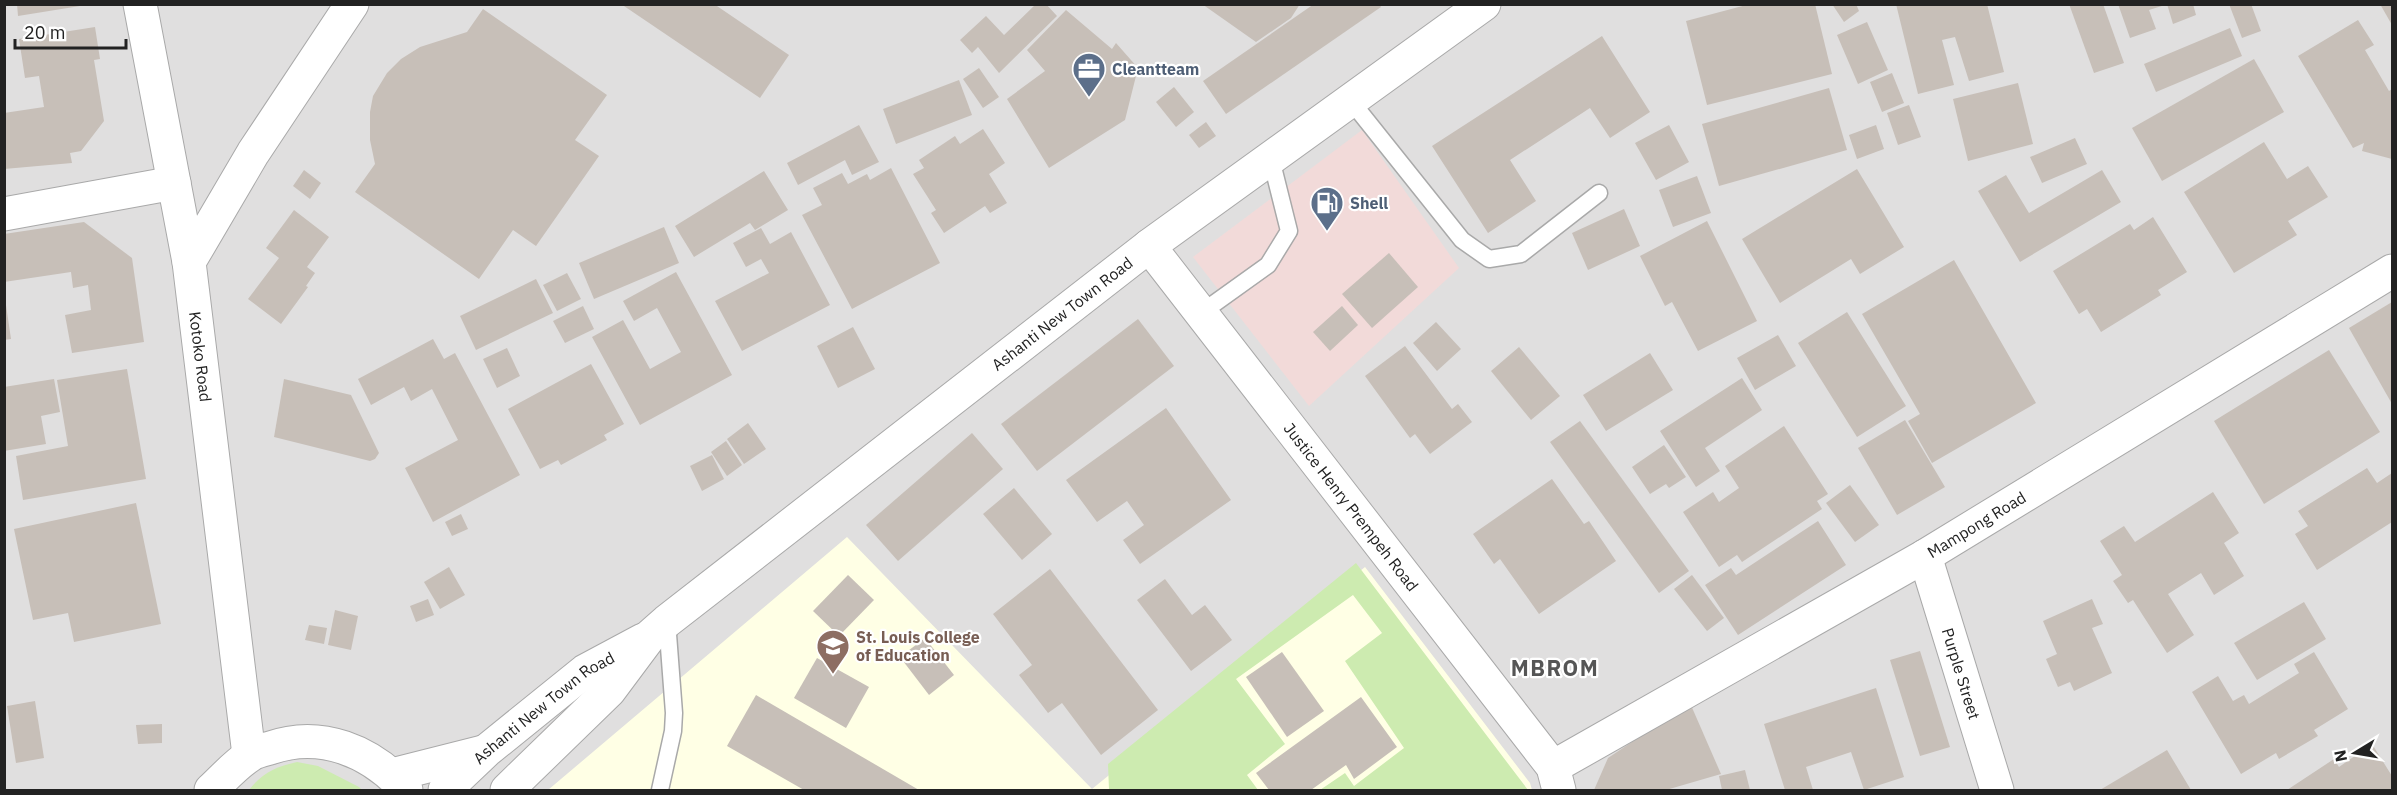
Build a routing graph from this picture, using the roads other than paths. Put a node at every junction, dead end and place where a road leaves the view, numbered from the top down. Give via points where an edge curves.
1 (140, 4) edge
2 (352, 4) edge
3 (1512, 4) edge
4 (1477, 10) edge
5 (1351, 101) junction
6 (1271, 159) junction
7 (174, 183) junction
8 (1599, 194) dead end
9 (4, 214) edge
10 (1149, 246) junction
11 (189, 262) junction
12 (2392, 271) edge
13 (1201, 313) junction
14 (1925, 556) junction
15 (658, 628) junction
16 (486, 751) junction
17 (249, 755) junction
18 (1556, 779) edge
19 (399, 783) edge
20 (211, 790) edge
21 (445, 790) edge
22 (507, 790) edge
23 (660, 790) edge
24 (1996, 790) edge

1 - 7 street, Kotoko Road
2 - 11 street via 253,153
3 - 4 street
4 - 5 street, Ashanti New Town Road
5 - 6 street, Ashanti New Town Road
5 - 8 lane via 1462,240 1489,260 1521,254
6 - 10 street, Ashanti New Town Road
6 - 13 lane via 1289,231 1268,265
7 - 9 street
7 - 11 street, Kotoko Road
10 - 13 street, Justice Henry Prempeh Road
10 - 15 street, Ashanti New Town Road
11 - 17 street, Kotoko Road
12 - 14 street, Mampong Road
13 - 18 street, Justice Henry Prempeh Road
14 - 18 street, Mampong Road
14 - 24 street, Purple Street
15 - 16 street, Ashanti New Town Road via 585,671
15 - 22 street, Ashanti New Town Road via 609,691
15 - 23 lane via 674,713
16 - 19 street
16 - 21 street, Ashanti New Town Road
17 - 19 street via 286,743 324,741 360,753
17 - 20 street

